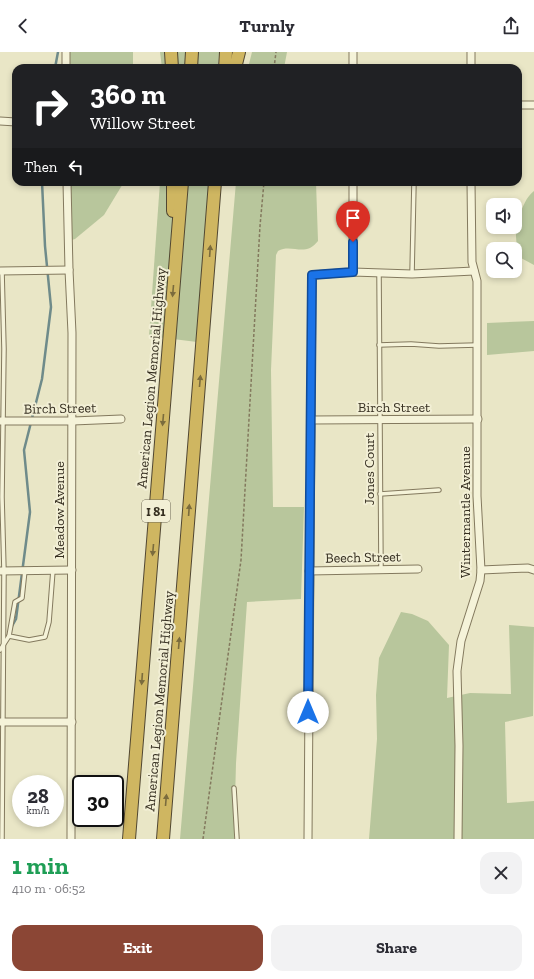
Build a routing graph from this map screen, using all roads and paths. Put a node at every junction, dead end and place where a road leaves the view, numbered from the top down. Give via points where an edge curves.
1 (66, 52) edge
2 (171, 52) edge
3 (192, 52) edge
4 (226, 52) edge
5 (239, 52) edge
6 (276, 52) edge
7 (353, 52) edge
8 (471, 52) edge
9 (66, 64) edge
10 (172, 64) edge
11 (191, 64) edge
12 (225, 64) edge
13 (236, 64) edge
14 (274, 64) edge
15 (353, 64) edge
16 (471, 64) edge
17 (522, 105) edge
18 (534, 105) edge
19 (0, 122) edge
20 (12, 122) edge
21 (67, 186) edge
22 (172, 186) edge
23 (182, 186) edge
24 (215, 186) edge
25 (264, 186) edge
26 (353, 186) edge
27 (414, 186) edge
28 (472, 186) edge
29 (175, 269) junction
30 (69, 270) junction
31 (1, 271) edge
32 (474, 271) junction
33 (353, 272) junction
34 (379, 273) junction
35 (412, 274) junction
36 (379, 345) junction
37 (478, 345) junction
38 (2, 349) edge
39 (121, 419) dead end
40 (478, 419) junction
41 (311, 420) junction
42 (380, 420) junction
43 (2, 421) edge
44 (72, 421) junction
45 (439, 490) dead end
46 (380, 494) junction
47 (1, 497) edge
48 (381, 569) junction
49 (418, 569) dead end
50 (25, 570) junction
51 (53, 570) junction
52 (72, 570) junction
53 (481, 570) junction
54 (534, 570) edge
55 (2, 571) edge
56 (309, 571) junction
57 (9, 636) junction
58 (2, 646) edge
59 (0, 650) edge
60 (1, 722) edge
61 (72, 722) junction
62 (234, 788) dead end
63 (1, 795) edge
64 (2, 839) edge
65 (71, 839) edge
66 (129, 839) edge
67 (163, 839) edge
68 (203, 839) edge
69 (236, 839) edge
70 (308, 839) edge
71 (458, 839) edge

1 - 9 street
2 - 10 highway
3 - 11 highway
4 - 12 highway
5 - 13 highway
6 - 14 path
7 - 15 street
8 - 16 street
17 - 18 street
19 - 20 street
21 - 30 street, Meadow Avenue
22 - 29 highway
23 - 29 highway, American Legion Memorial Highway / I 81
67 -> 24 highway, American Legion Memorial Highway / I 81
25 - 68 path via 241,560
26 - 33 street
27 - 35 lane
28 - 32 street, Wintermantle Avenue
29 -> 66 highway, American Legion Memorial Highway / I 81
30 - 31 street
30 - 44 street, Meadow Avenue
31 - 38 lane
32 - 35 street
32 - 37 street, Wintermantle Avenue via 477,280
33 - 34 street
33 - 41 street via 312,275
34 - 35 street
34 - 36 lane, Jones Court
36 - 37 lane
36 - 42 lane, Jones Court
37 - 40 street, Wintermantle Avenue
38 - 43 lane
39 - 44 street, Birch Street
40 - 42 street, Birch Street
40 - 53 street, Wintermantle Avenue via 477,496
41 - 42 street, Birch Street
41 - 56 street
42 - 46 lane, Jones Court
43 - 44 street, Birch Street
43 - 47 lane
44 - 52 street, Meadow Avenue
45 - 46 lane
46 - 48 lane, Jones Court
47 - 55 lane
48 - 49 street, Beech Street
48 - 56 street, Beech Street
50 - 51 street
50 - 55 street
50 - 57 lane via 22,598 15,602
51 - 52 street
51 - 57 lane via 49,622 45,637 29,640
52 - 61 street, Meadow Avenue
53 - 54 street
53 - 71 street, Wintermantle Avenue via 480,581 461,641 457,671
55 - 58 lane
56 - 70 street
57 - 58 lane
58 - 59 lane
58 - 60 lane
60 - 61 street
60 - 63 lane
61 - 65 street, Meadow Avenue
62 - 69 lane
63 - 64 lane

